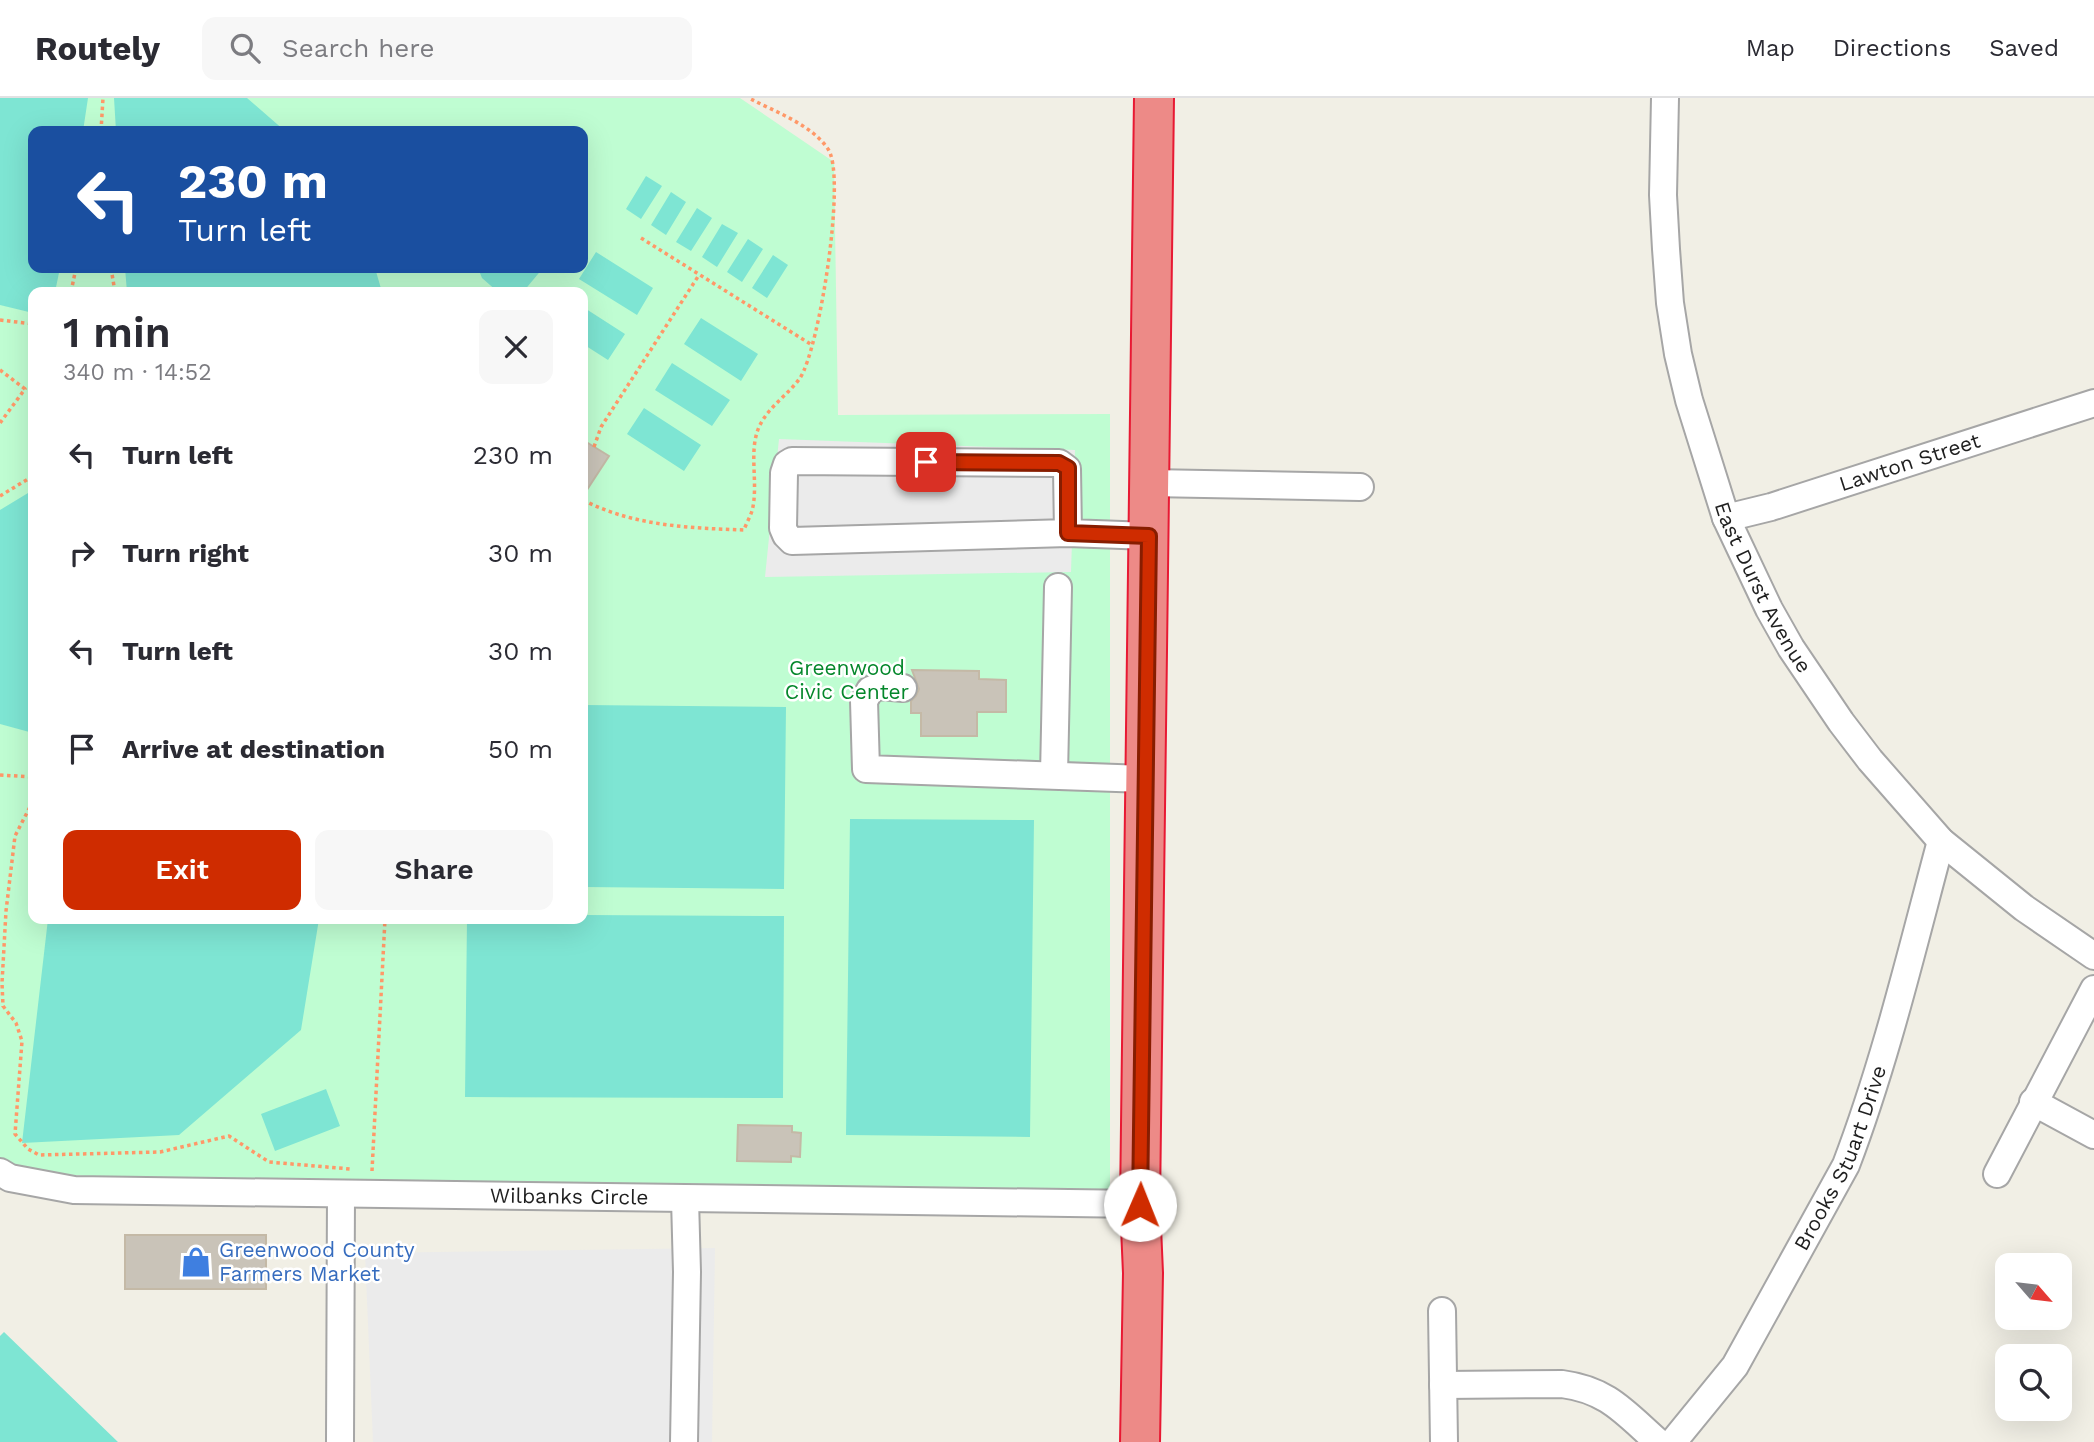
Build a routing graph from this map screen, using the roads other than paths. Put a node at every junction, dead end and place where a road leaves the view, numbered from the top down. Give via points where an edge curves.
1 (1154, 98) edge
2 (1665, 98) edge
3 (2094, 403) edge
4 (1150, 483) junction
5 (1360, 486) dead end
6 (1726, 519) junction
7 (1068, 533) junction
8 (1149, 536) junction
9 (1058, 587) dead end
10 (903, 688) dead end
11 (1054, 775) junction
12 (1145, 779) junction
13 (1941, 841) junction
14 (2094, 956) edge
15 (2094, 989) edge
16 (2033, 1102) junction
17 (2094, 1135) edge
18 (0, 1172) edge
19 (1997, 1174) dead end
20 (341, 1194) junction
21 (685, 1199) junction
22 (1140, 1205) junction
23 (1442, 1311) dead end
24 (1443, 1385) junction
25 (340, 1442) edge
26 (684, 1442) edge
27 (1140, 1442) edge
28 (1444, 1442) edge
29 (1658, 1442) edge
30 (1673, 1442) edge

1 - 4 highway
2 - 6 street, East Durst Avenue via 1663,195 1670,303 1689,400
3 - 6 street, Lawton Street
4 - 5 street
4 - 8 highway
6 - 13 street, East Durst Avenue via 1769,609 1815,686 1870,760
7 - 7 street via 1068,468 1059,463 792,461 784,473 783,528 792,541
7 - 8 street
8 - 12 highway
9 - 11 street
10 - 11 street via 880,686 870,690 864,701 866,769
11 - 12 street
12 - 22 highway
13 - 14 street, East Durst Avenue via 2024,908
13 - 30 street, Brooks Stuart Drive via 1860,1130 1846,1164 1735,1366
15 - 16 street
16 - 17 street
16 - 19 street
18 - 20 street, Wilbanks Circle via 74,1190
20 - 21 street, Wilbanks Circle
20 - 25 street
21 - 22 street, Wilbanks Circle
21 - 26 street
22 - 27 highway
23 - 24 street
24 - 28 street
24 - 29 street via 1582,1387 1612,1401

